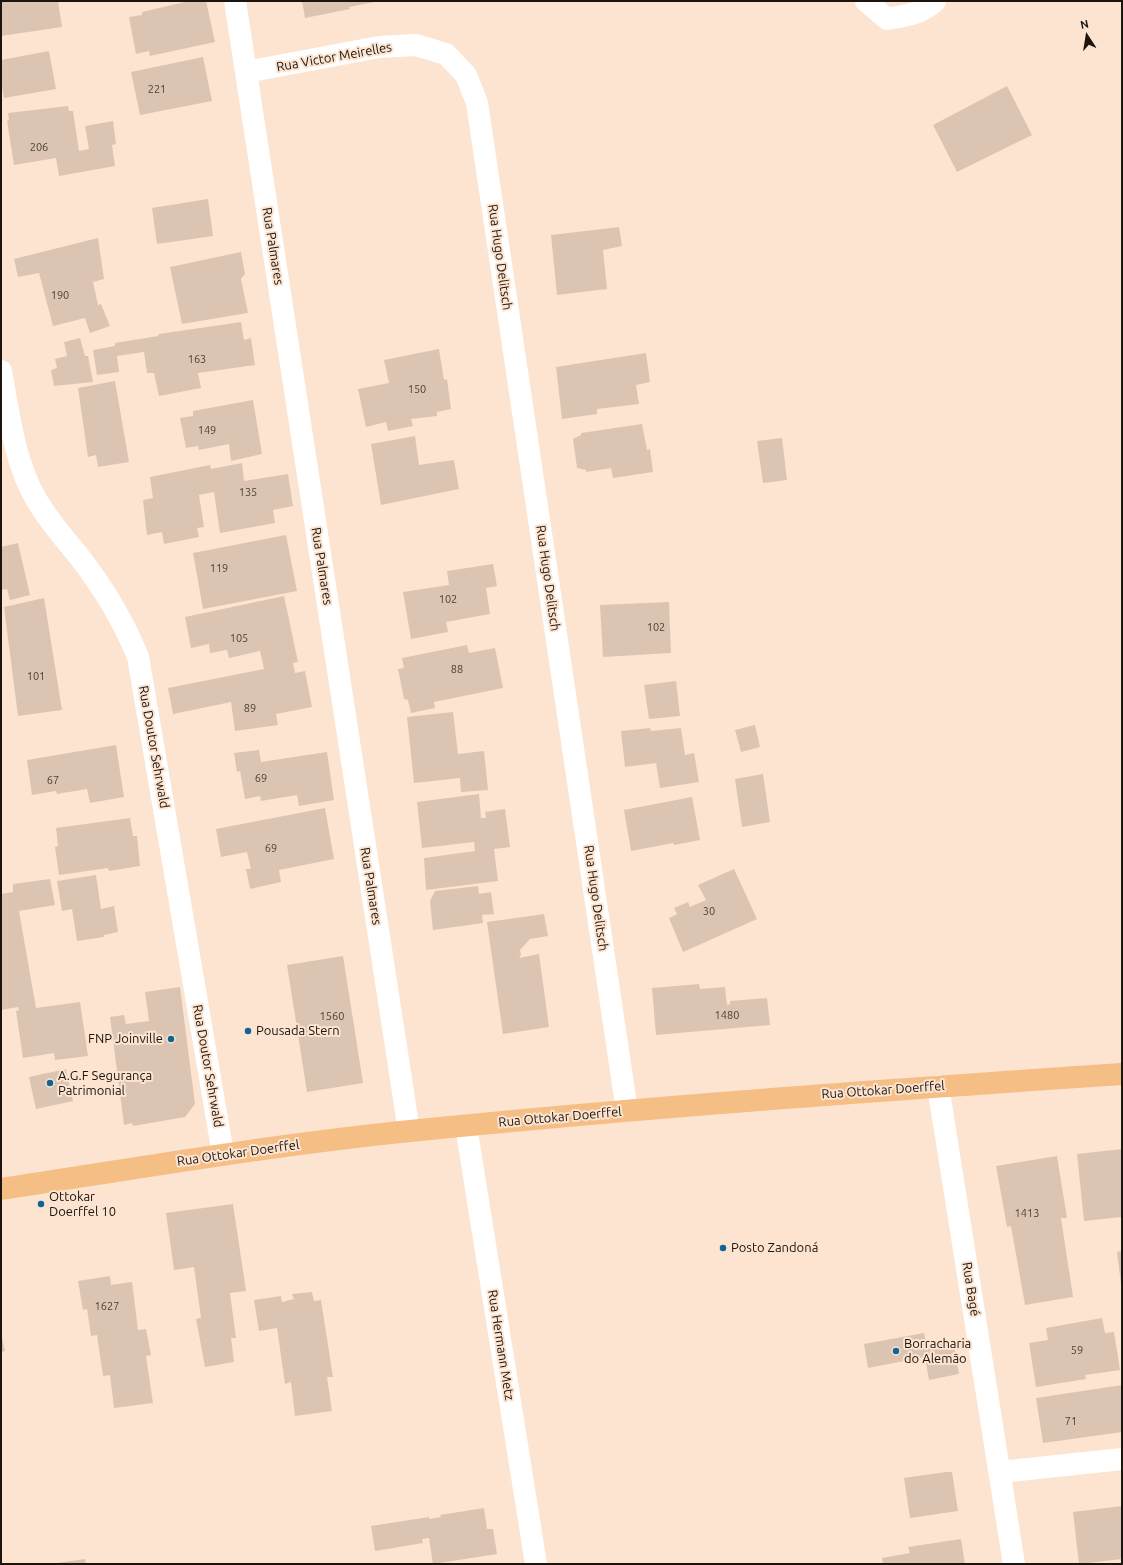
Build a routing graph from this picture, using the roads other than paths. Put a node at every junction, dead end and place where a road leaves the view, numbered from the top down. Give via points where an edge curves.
1 (235, 1) edge
2 (866, 1) edge
3 (935, 1) edge
4 (446, 54) joint
5 (246, 72) junction
6 (1, 371) edge
7 (1122, 1074) edge
8 (938, 1086) junction
9 (627, 1111) junction
10 (466, 1126) junction
11 (409, 1131) junction
12 (223, 1154) junction
13 (1, 1189) edge
14 (1122, 1459) edge
15 (1000, 1472) junction
16 (536, 1564) edge
17 (1014, 1564) edge

1 - 5 street, Rua Palmares
2 - 3 street via 888,19 910,16
4 - 5 street, Rua Victor Meirelles via 416,45 379,47
4 - 9 street, Rua Hugo Delitsch via 466,75 477,103
5 - 11 street, Rua Palmares
6 - 12 street, Rua Doutor Sehrwald via 13,434 24,473 36,499 114,607 126,627 138,657
7 - 8 main road, Rua Ottokar Doerffel
8 - 9 main road, Rua Ottokar Doerffel
8 - 15 street, Rua Bagé
9 - 10 main road, Rua Ottokar Doerffel
10 - 11 main road, Rua Ottokar Doerffel
10 - 16 street, Rua Hermann Metz
11 - 12 main road, Rua Ottokar Doerffel
12 - 13 main road, Rua Ottokar Doerffel
14 - 15 street
15 - 17 street, Rua Bagé

